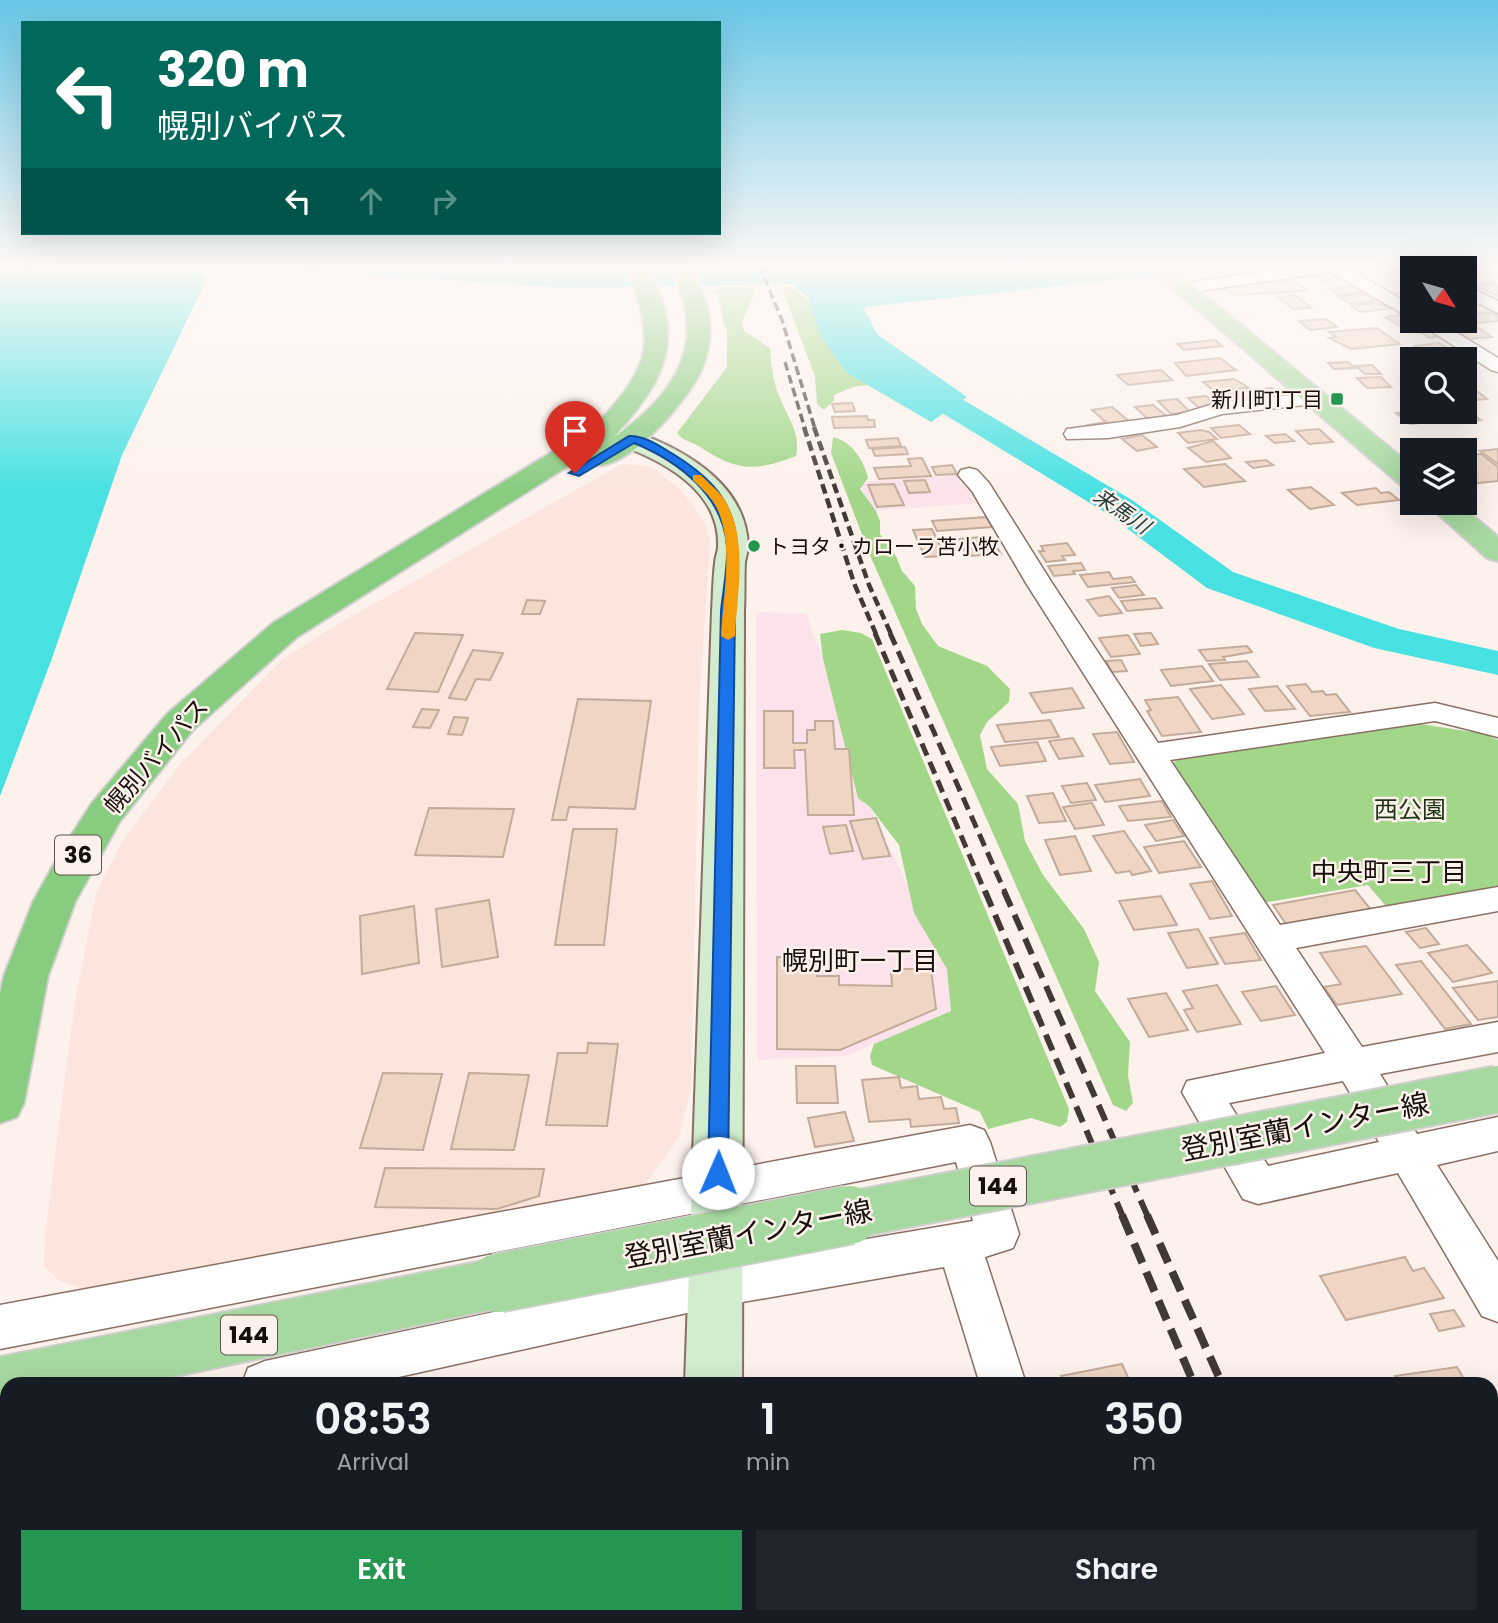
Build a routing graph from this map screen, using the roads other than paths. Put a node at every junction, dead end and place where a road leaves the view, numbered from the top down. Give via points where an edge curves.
1 (656, 341) edge
2 (697, 341) edge
3 (1248, 341) edge
4 (1457, 341) edge
5 (1498, 366) edge
6 (1317, 399) junction
7 (1076, 434) dead end
8 (619, 435) junction
9 (1400, 470) edge
10 (969, 475) dead end
11 (1454, 515) edge
12 (1498, 552) edge
13 (1498, 728) edge
14 (1152, 753) junction
15 (1498, 900) edge
16 (1272, 939) junction
17 (1498, 1037) edge
18 (1352, 1063) junction
19 (1498, 1089) edge
20 (0, 1103) edge
21 (1498, 1134) edge
22 (1405, 1153) junction
23 (717, 1192) junction
24 (959, 1245) junction
25 (714, 1286) junction
26 (1498, 1301) edge
27 (0, 1328) edge
28 (39, 1377) edge
29 (297, 1377) edge
30 (714, 1377) edge
31 (1001, 1377) edge

1 - 8 highway, 36 via 652,366
2 - 8 highway, 36 via 692,366 658,415
3 - 6 main road
4 - 5 street
6 - 7 street via 1220,408 1180,421
6 - 9 main road
8 - 20 highway, 幌別バイパス / 36 via 251,660 180,722 106,812 54,902 26,976
8 - 23 main road via 677,461 703,483 727,519 733,547
10 - 14 street
11 - 12 main road
13 - 14 street via 1436,712
14 - 16 street
15 - 16 street
16 - 18 street
17 - 18 street
18 - 22 street
18 - 22 street via 1201,1091 1258,1186
19 - 28 main road, 登別室蘭インター線 / 144, bridge
21 - 22 street
22 - 26 street
23 - 24 street via 970,1142 998,1234
23 - 25 main road
23 - 27 street
24 - 25 street
24 - 31 street
25 - 29 street
25 - 30 main road

